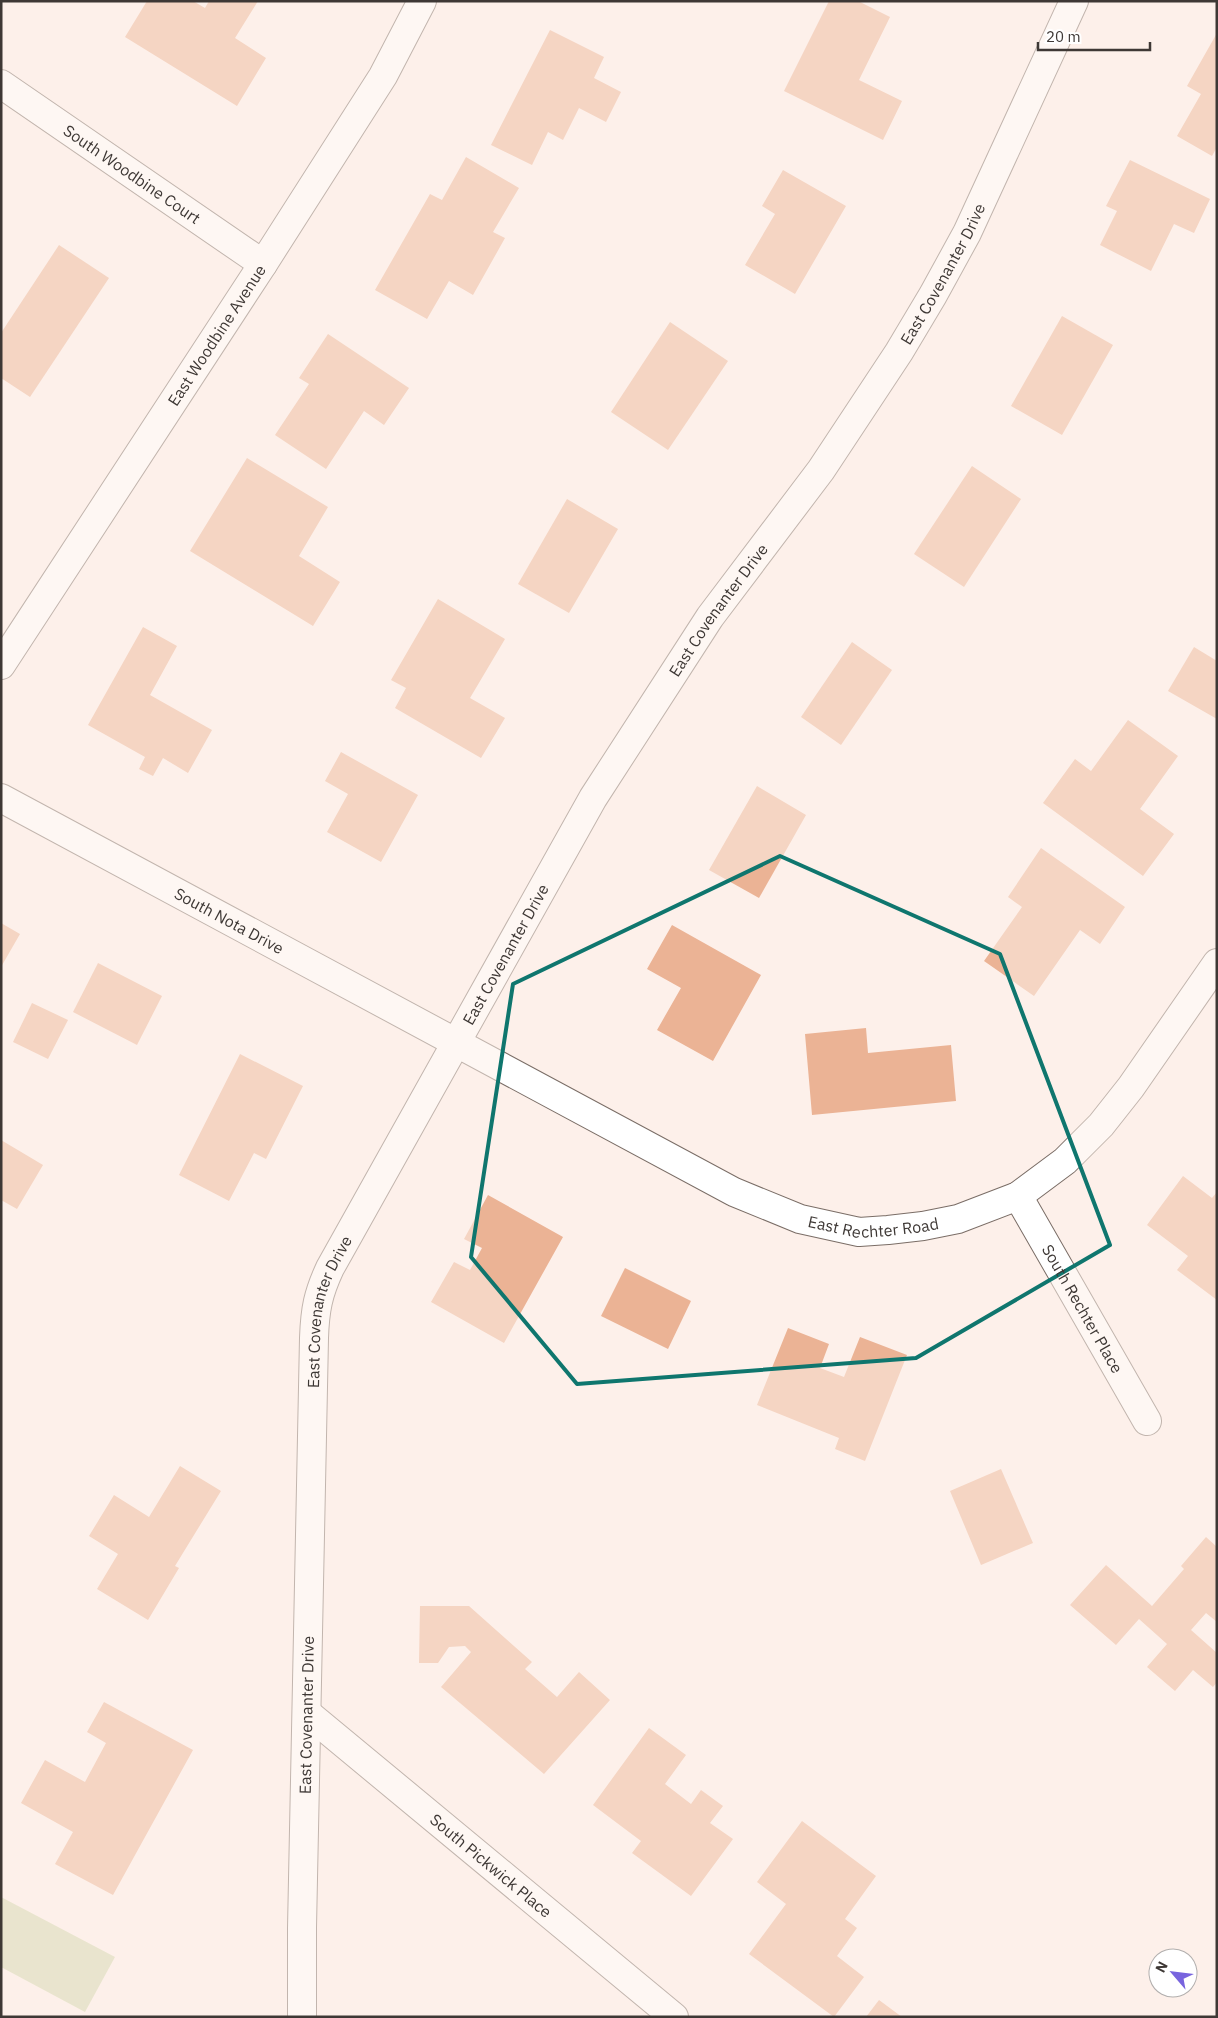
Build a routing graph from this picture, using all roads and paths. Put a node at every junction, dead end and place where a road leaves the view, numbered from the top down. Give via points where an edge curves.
1 (422, 1) edge
2 (1074, 1) edge
3 (1, 84) edge
4 (263, 264) junction
5 (1, 665) edge
6 (1, 798) edge
7 (1217, 963) edge
8 (457, 1042) junction
9 (1018, 1196) junction
10 (1147, 1421) dead end
11 (307, 1713) junction
12 (302, 2017) edge
13 (674, 2017) edge

1 - 4 street, East Woodbine Avenue via 383,76
2 - 8 street, East Covenanter Drive via 934,295 821,470 710,617 613,766
3 - 4 street, South Woodbine Court
4 - 5 street, East Woodbine Avenue
6 - 8 street, South Nota Drive
7 - 9 street, East Rechter Road via 1101,1125 1065,1161
8 - 9 street, East Rechter Road via 718,1183 800,1219 859,1232 888,1230 958,1219
8 - 11 street, East Covenanter Drive via 319,1291 314,1338
9 - 10 street, South Rechter Place
11 - 12 street, East Covenanter Drive
11 - 13 street, South Pickwick Place

